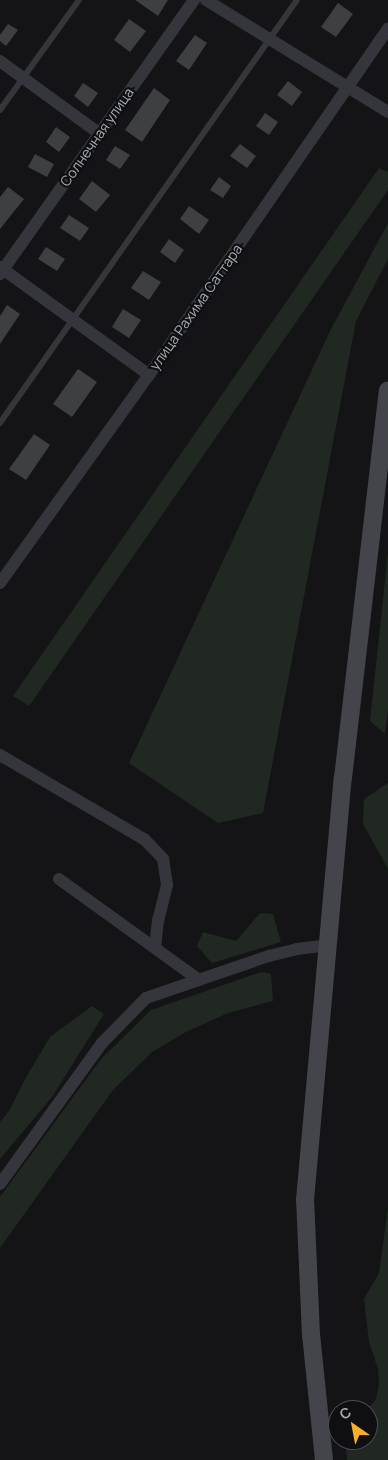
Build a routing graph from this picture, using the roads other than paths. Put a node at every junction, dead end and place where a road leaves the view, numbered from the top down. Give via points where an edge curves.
1 (79, 0) edge
2 (194, 0) edge
3 (206, 0) edge
4 (297, 0) edge
5 (388, 29) edge
6 (269, 39) junction
7 (0, 61) edge
8 (23, 77) junction
9 (348, 87) junction
10 (0, 110) edge
11 (388, 112) edge
12 (100, 134) junction
13 (1, 270) edge
14 (72, 319) junction
15 (149, 374) junction
16 (388, 392) edge
17 (0, 423) edge
18 (0, 583) edge
19 (0, 756) edge
20 (59, 879) dead end
21 (330, 945) junction
22 (155, 948) junction
23 (199, 980) junction
24 (0, 1184) edge
25 (324, 1460) edge

1 - 8 lane
2 - 12 street, Солнечная улица
3 - 6 street
4 - 6 lane
5 - 9 street, улица Рахима Саттара
6 - 9 street
6 - 14 lane
7 - 8 street
8 - 10 lane
8 - 12 street
9 - 11 street
9 - 15 street, улица Рахима Саттара
12 - 13 street, Солнечная улица
13 - 14 street
14 - 15 street
14 - 17 lane
15 - 18 street, улица Рахима Саттара
16 - 21 main road via 343,778
19 - 22 street via 144,838 163,858 166,885
20 - 22 street
21 - 23 street via 296,948
21 - 25 main road via 305,1200 310,1334
22 - 23 street
23 - 24 street via 146,998 102,1043

